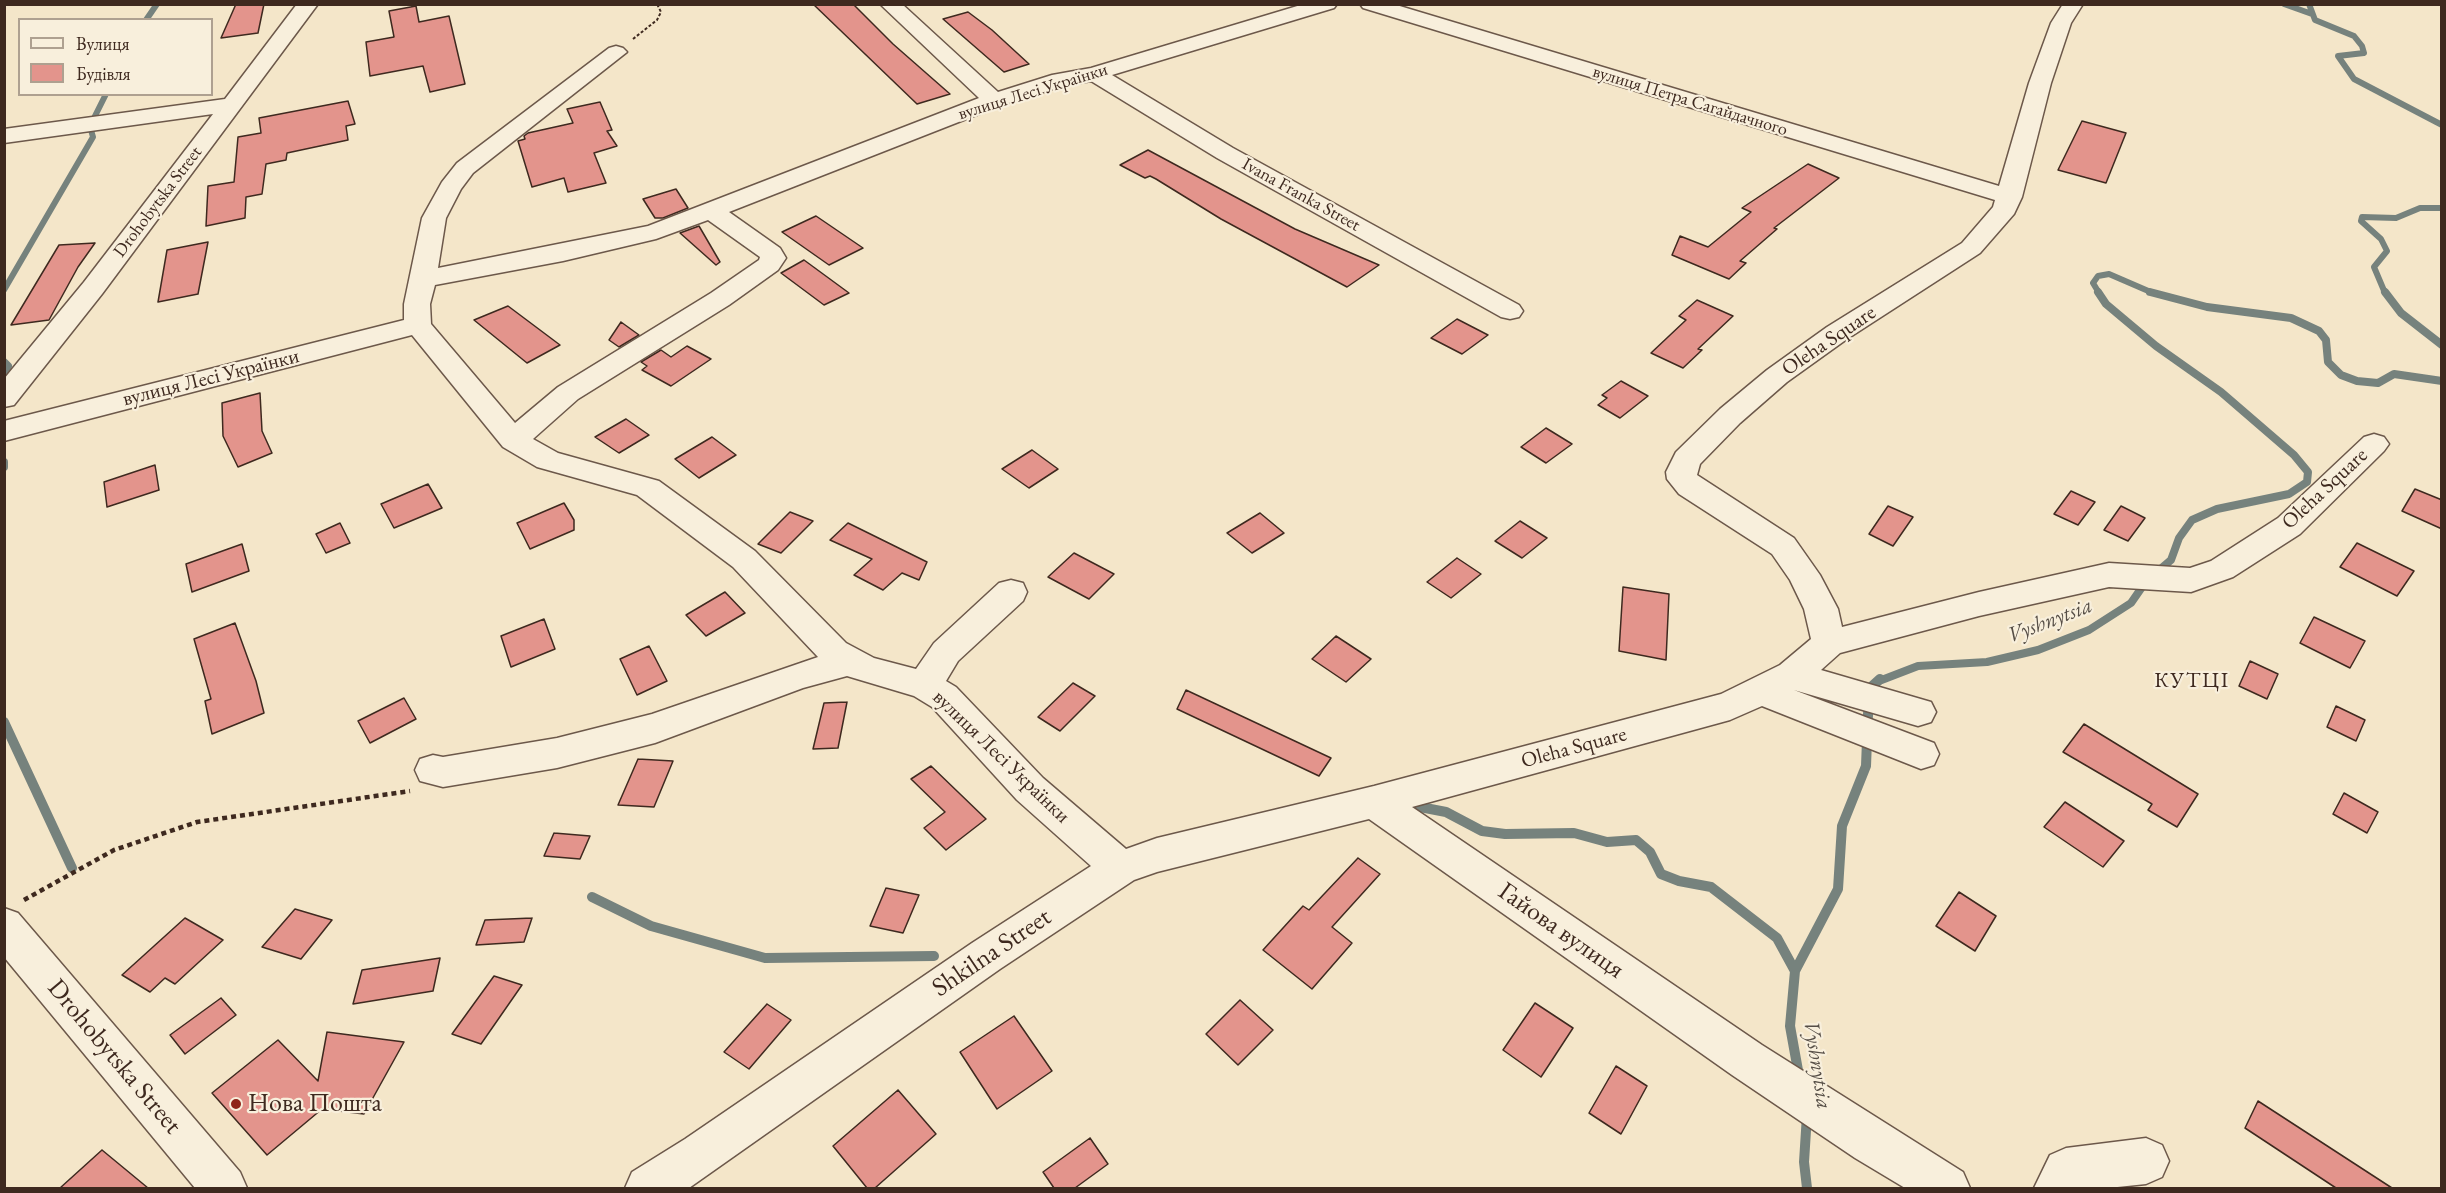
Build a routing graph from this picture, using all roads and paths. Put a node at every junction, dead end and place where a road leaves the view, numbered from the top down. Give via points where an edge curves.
1 (308, 4) edge
2 (657, 4) edge
3 (890, 4) edge
4 (1328, 4) edge
5 (1370, 4) edge
6 (2073, 4) edge
7 (616, 52) joint
8 (1094, 74) junction
9 (994, 100) junction
10 (231, 105) junction
11 (4, 136) edge
12 (2010, 197) junction
13 (713, 212) junction
14 (423, 279) junction
15 (1510, 311) dead end
16 (418, 325) junction
17 (4, 398) edge
18 (4, 430) edge
19 (513, 440) junction
20 (2374, 444) dead end
21 (1011, 592) dead end
22 (1829, 643) junction
23 (848, 662) junction
24 (1792, 675) junction
25 (924, 685) junction
26 (1760, 691) junction
27 (1837, 705) junction
28 (1905, 708) dead end
29 (1921, 754) dead end
30 (427, 779) joint
31 (1374, 802) junction
32 (1120, 868) junction
33 (10, 915) edge
34 (2146, 1161) dead end
35 (224, 1188) edge
36 (648, 1188) edge
37 (1947, 1188) edge
38 (2057, 1188) edge

1 - 10 street, Drohobytska Street
2 - 7 path via 661,12 657,20
3 - 9 street
4 - 8 street, вулиця Лесі Українки
5 - 12 street, вулиця Петра Сагайдачного
6 - 12 street, Oleha Square via 2061,23 2040,82
7 - 14 street via 465,168 434,218
8 - 9 street, вулиця Лесі Українки
8 - 15 street, Ivana Franka Street via 1225,153
9 - 13 street, вулиця Лесі Українки
10 - 11 street
10 - 17 street, Drohobytska Street
12 - 22 street, Oleha Square via 2006,209 1971,248 1777,376 1730,416 1687,459 1681,472 1690,487 1783,546 1804,575 1821,609
13 - 14 street, вулиця Лесі Українки via 628,239
13 - 19 street via 771,253 769,265 568,393
14 - 16 street via 417,304
16 - 18 street, вулиця Лесі Українки
16 - 19 street, вулиця Лесі Українки
19 - 23 street, вулиця Лесі Українки via 548,460 648,488 744,559
20 - 22 street, Oleha Square via 2289,526 2222,569 2191,580 2109,575
21 - 25 street via 946,652
22 - 24 street, Oleha Square
23 - 25 street, вулиця Лесі Українки
23 - 30 street via 797,676 655,728 556,753 443,772
24 - 26 street, Oleha Square
24 - 27 street
25 - 32 street, вулиця Лесі Українки via 944,697 1030,789
26 - 27 street
26 - 31 street, Oleha Square via 1730,706
27 - 28 street
27 - 29 street via 1883,740
30 - 33 path via 196,822 114,850
31 - 32 street, Shkilna Street via 1157,855
31 - 37 street, Гайова вулиця via 1747,1060
32 - 36 street, Shkilna Street
33 - 35 street, Drohobytska Street
34 - 38 street via 2066,1171

